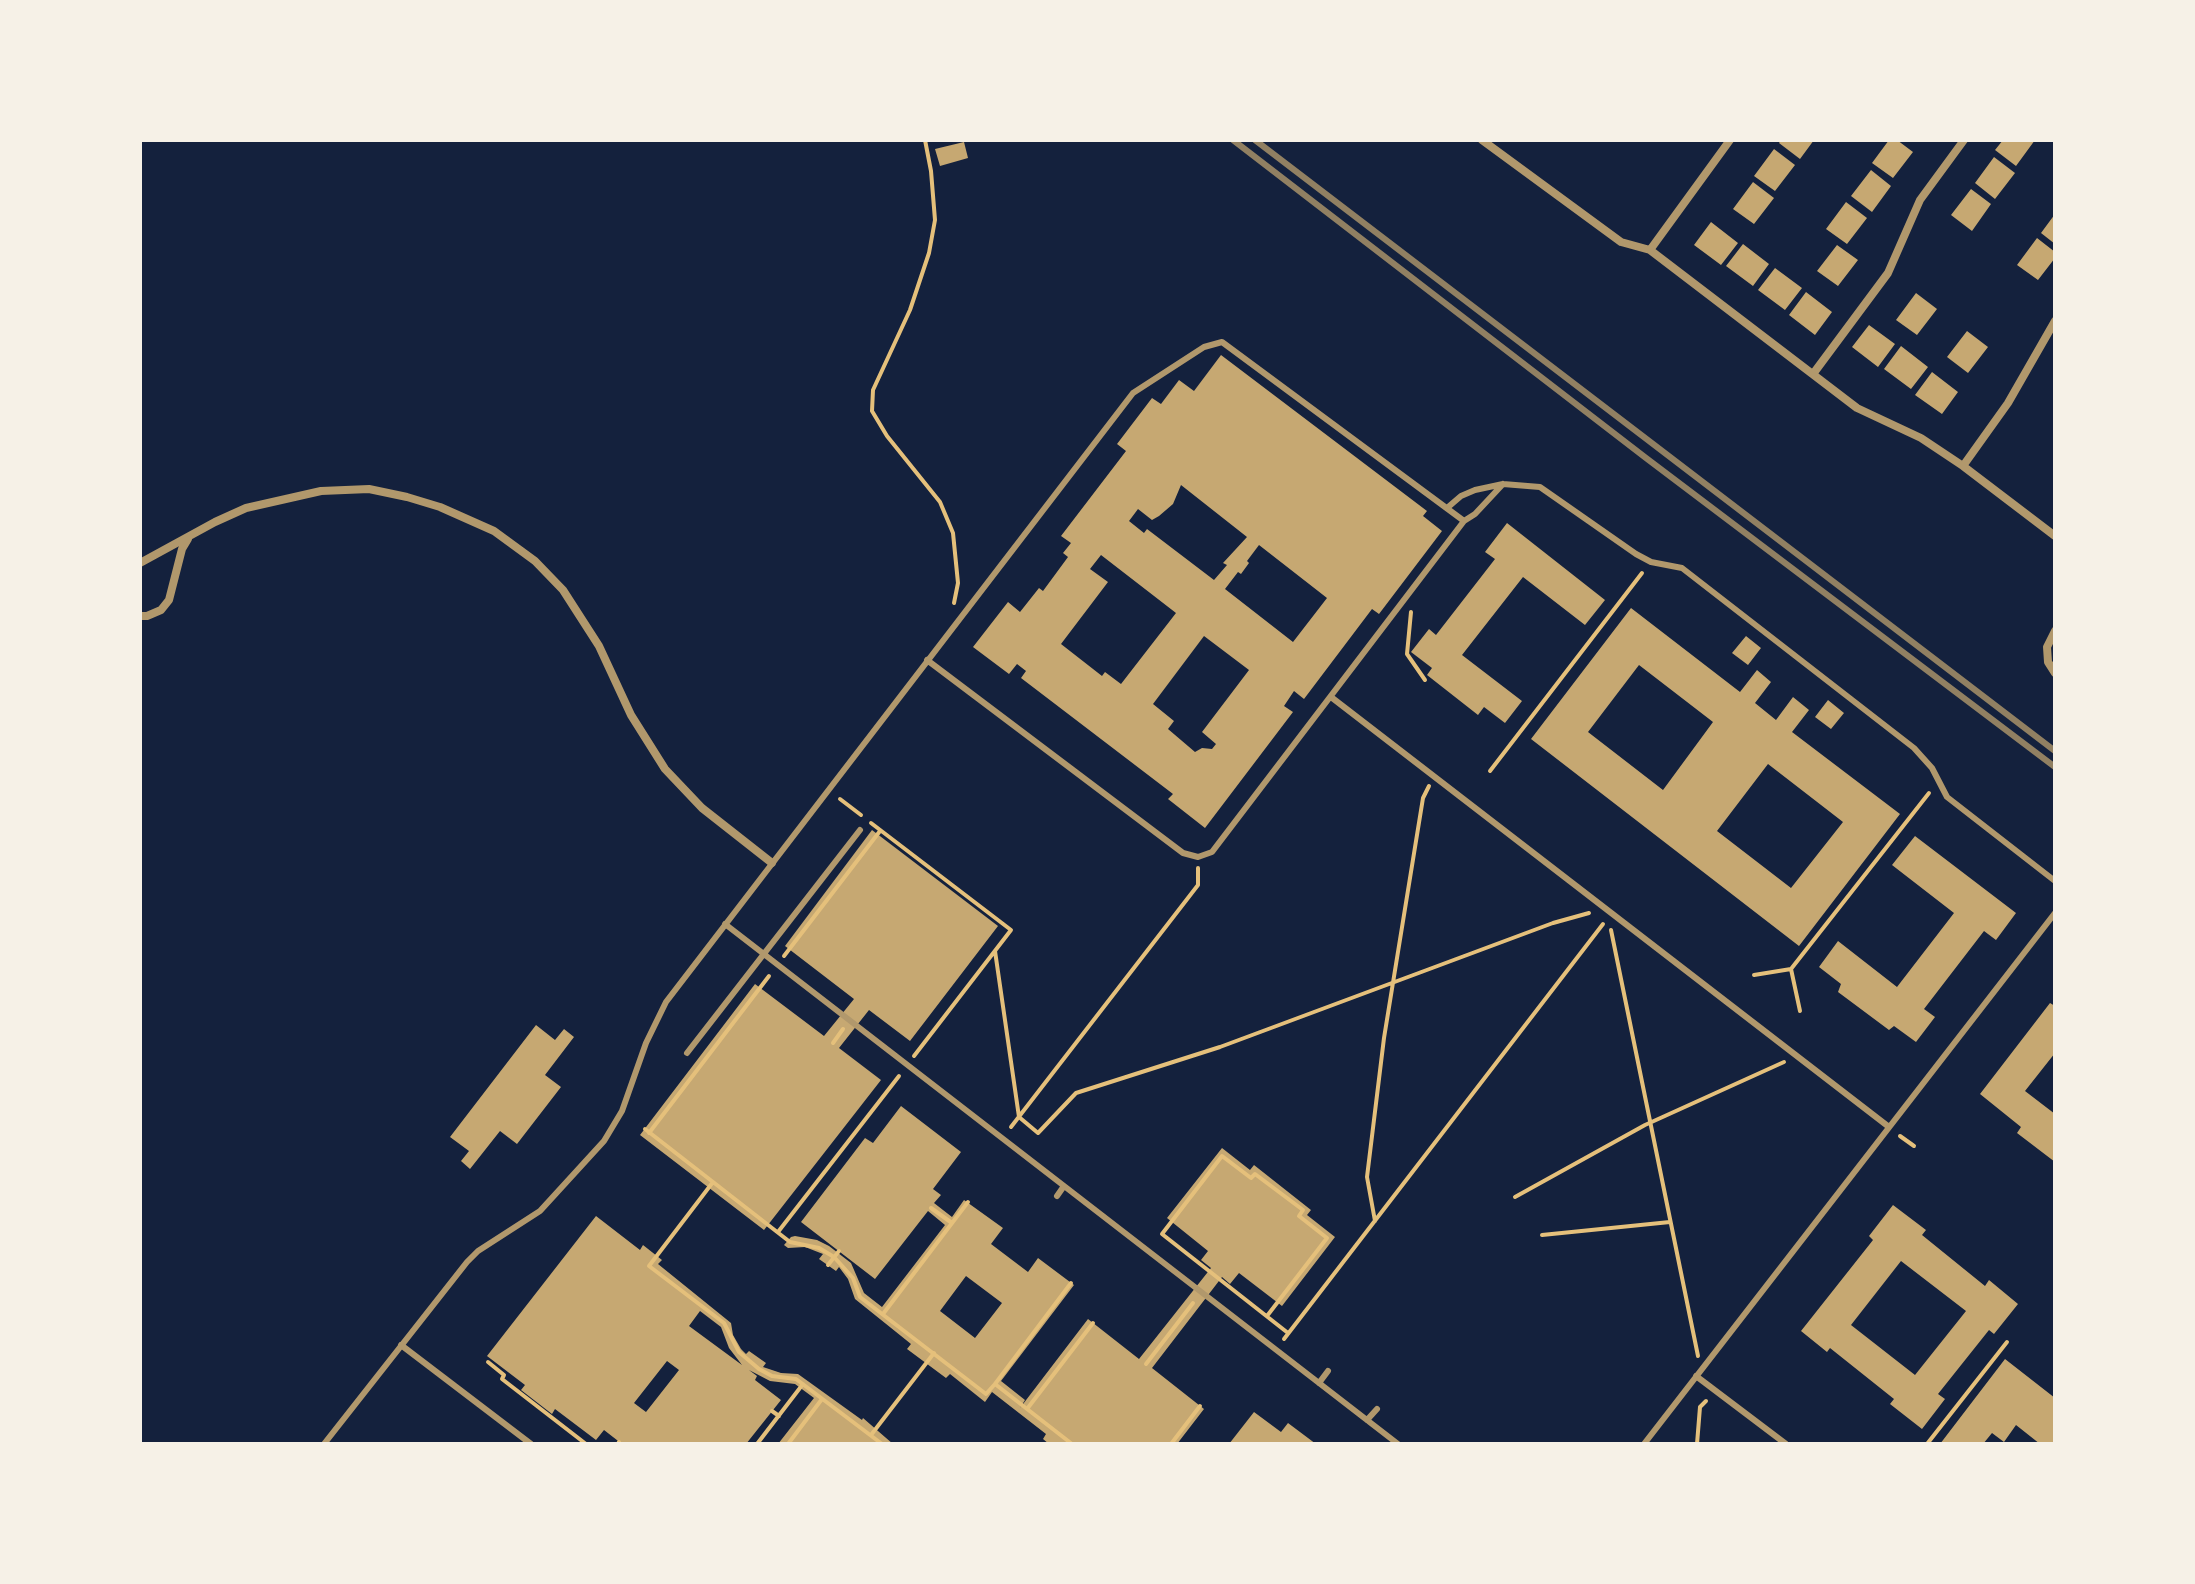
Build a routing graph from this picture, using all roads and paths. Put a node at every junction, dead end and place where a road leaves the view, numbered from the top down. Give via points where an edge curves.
1 (925, 140) edge
2 (1482, 140) edge
3 (1730, 140) edge
4 (1964, 140) edge
5 (1650, 250) junction
6 (2055, 321) edge
7 (1813, 374) junction
8 (1963, 466) junction
9 (1503, 484) junction
10 (1447, 508) junction
11 (1464, 521) junction
12 (2055, 536) edge
13 (189, 538) junction
14 (1651, 562) junction
15 (140, 563) edge
16 (1415, 586) junction
17 (140, 616) edge
18 (2055, 631) edge
19 (948, 633) junction
20 (927, 660) junction
21 (2055, 673) edge
22 (1425, 680) dead end
23 (1331, 697) junction
24 (1490, 771) dead end
25 (1434, 778) junction
26 (1938, 781) junction
27 (828, 790) junction
28 (860, 830) dead end
29 (880, 831) junction
30 (1198, 857) junction
31 (772, 863) junction
32 (2055, 881) edge
33 (2055, 913) edge
34 (1604, 922) junction
35 (725, 924) junction
36 (789, 949) dead end
37 (995, 951) junction
38 (762, 955) junction
39 (1791, 969) junction
40 (1754, 975) dead end
41 (1394, 981) junction
42 (760, 987) dead end
43 (1800, 1011) dead end
44 (687, 1053) dead end
45 (1798, 1057) junction
46 (906, 1066) junction
47 (1019, 1117) junction
48 (1650, 1124) junction
49 (1889, 1127) junction
50 (1002, 1139) junction
51 (713, 1182) junction
52 (1064, 1186) junction
53 (1057, 1196) dead end
54 (1515, 1197) dead end
55 (968, 1202) dead end
56 (931, 1208) dead end
57 (1375, 1221) junction
58 (1670, 1222) junction
59 (952, 1223) junction
60 (778, 1232) junction
61 (1542, 1235) dead end
62 (839, 1251) dead end
63 (834, 1257) junction
64 (828, 1265) dead end
65 (1217, 1273) dead end
66 (1182, 1276) junction
67 (1071, 1283) dead end
68 (1208, 1284) dead end
69 (1175, 1285) dead end
70 (1199, 1296) dead end
71 (883, 1314) junction
72 (1267, 1316) junction
73 (1093, 1323) dead end
74 (1288, 1333) junction
75 (2007, 1342) dead end
76 (401, 1345) junction
77 (1276, 1349) junction
78 (934, 1353) junction
79 (488, 1362) dead end
80 (1146, 1364) dead end
81 (1704, 1364) junction
82 (1328, 1371) dead end
83 (1696, 1376) junction
84 (1319, 1383) junction
85 (803, 1384) junction
86 (995, 1384) junction
87 (1715, 1390) junction
88 (822, 1399) junction
89 (1200, 1406) dead end
90 (1027, 1409) junction
91 (1377, 1409) dead end
92 (772, 1411) dead end
93 (779, 1416) junction
94 (1367, 1420) junction
95 (871, 1435) junction
96 (324, 1444) edge
97 (531, 1444) edge
98 (586, 1444) edge
99 (757, 1444) edge
100 (788, 1444) edge
101 (882, 1444) edge
102 (1072, 1444) edge
103 (1171, 1444) edge
104 (1398, 1444) edge
105 (1644, 1444) edge
106 (1697, 1444) edge
107 (1786, 1444) edge
108 (1927, 1444) edge

1 - 19 path via 935,220 929,253 873,390 872,411 940,502 953,533 958,583
2 - 5 street via 1621,242
3 - 5 street
4 - 7 street via 1920,200 1888,273
5 - 7 street
6 - 8 street via 2008,403
7 - 8 street via 1857,408 1921,438
8 - 12 street
9 - 10 lane via 1470,492
9 - 11 lane
9 - 14 lane via 1528,484 1552,493
10 - 11 lane
10 - 19 lane via 1231,347 1214,343 1133,393
11 - 16 lane
13 - 15 street
13 - 17 street via 169,600 161,610
13 - 31 street via 274,500 369,489 440,507 494,531 563,590 665,769 702,808
14 - 24 path
14 - 26 lane via 1682,568 1914,748
16 - 22 path via 1407,654
16 - 23 lane
18 - 21 street via 2047,647
19 - 20 lane
20 - 27 lane
20 - 30 lane via 1183,853
23 - 25 lane
23 - 30 lane via 1212,852
25 - 41 path via 1423,798
25 - 45 lane
26 - 32 lane via 1947,797
26 - 39 path
27 - 29 path
27 - 31 lane
28 - 38 lane
29 - 36 path
29 - 37 path via 1011,930
30 - 47 path via 1198,885
31 - 35 lane
33 - 49 lane
34 - 41 path via 1589,913 1553,923
34 - 48 path via 1611,928
34 - 57 path
35 - 38 lane
35 - 76 lane via 666,1002 622,1111 604,1141 540,1211 467,1262
37 - 46 path
37 - 47 path
38 - 44 lane
38 - 46 lane
39 - 40 path
39 - 43 path
41 - 47 path via 1220,1047 1076,1093 1038,1133
41 - 57 path via 1367,1177
42 - 51 path via 647,1131
45 - 48 path
45 - 49 lane
46 - 50 lane
46 - 60 path
47 - 50 path
48 - 54 path
48 - 58 path
49 - 81 lane
50 - 52 lane
51 - 60 path
51 - 85 path via 649,1266 724,1323 739,1352 753,1364 772,1376
52 - 53 lane
52 - 66 lane
55 - 59 path
56 - 59 path
57 - 74 path
58 - 61 path
58 - 81 path via 1696,1354
59 - 71 path
60 - 63 path via 790,1242
62 - 63 path
63 - 64 path
63 - 71 path via 853,1278 860,1297
65 - 68 path
66 - 69 lane
66 - 77 lane
67 - 86 path
70 - 80 path
71 - 78 path
72 - 72 path via 1162,1234 1222,1156 1303,1210 1299,1216 1327,1238
72 - 74 path
73 - 90 path
74 - 77 path
75 - 108 path
76 - 96 lane
76 - 97 lane
77 - 84 lane
78 - 86 path via 986,1394
78 - 95 path
79 - 98 path via 504,1375 502,1379
81 - 83 lane
82 - 84 lane
83 - 87 lane
83 - 105 lane
84 - 94 lane
85 - 88 path
85 - 93 path
86 - 90 path
87 - 106 path via 1700,1407
87 - 107 lane
88 - 95 path
88 - 100 path
89 - 103 path
90 - 102 path
91 - 94 lane
92 - 93 path
93 - 99 path
94 - 104 lane
95 - 101 path

